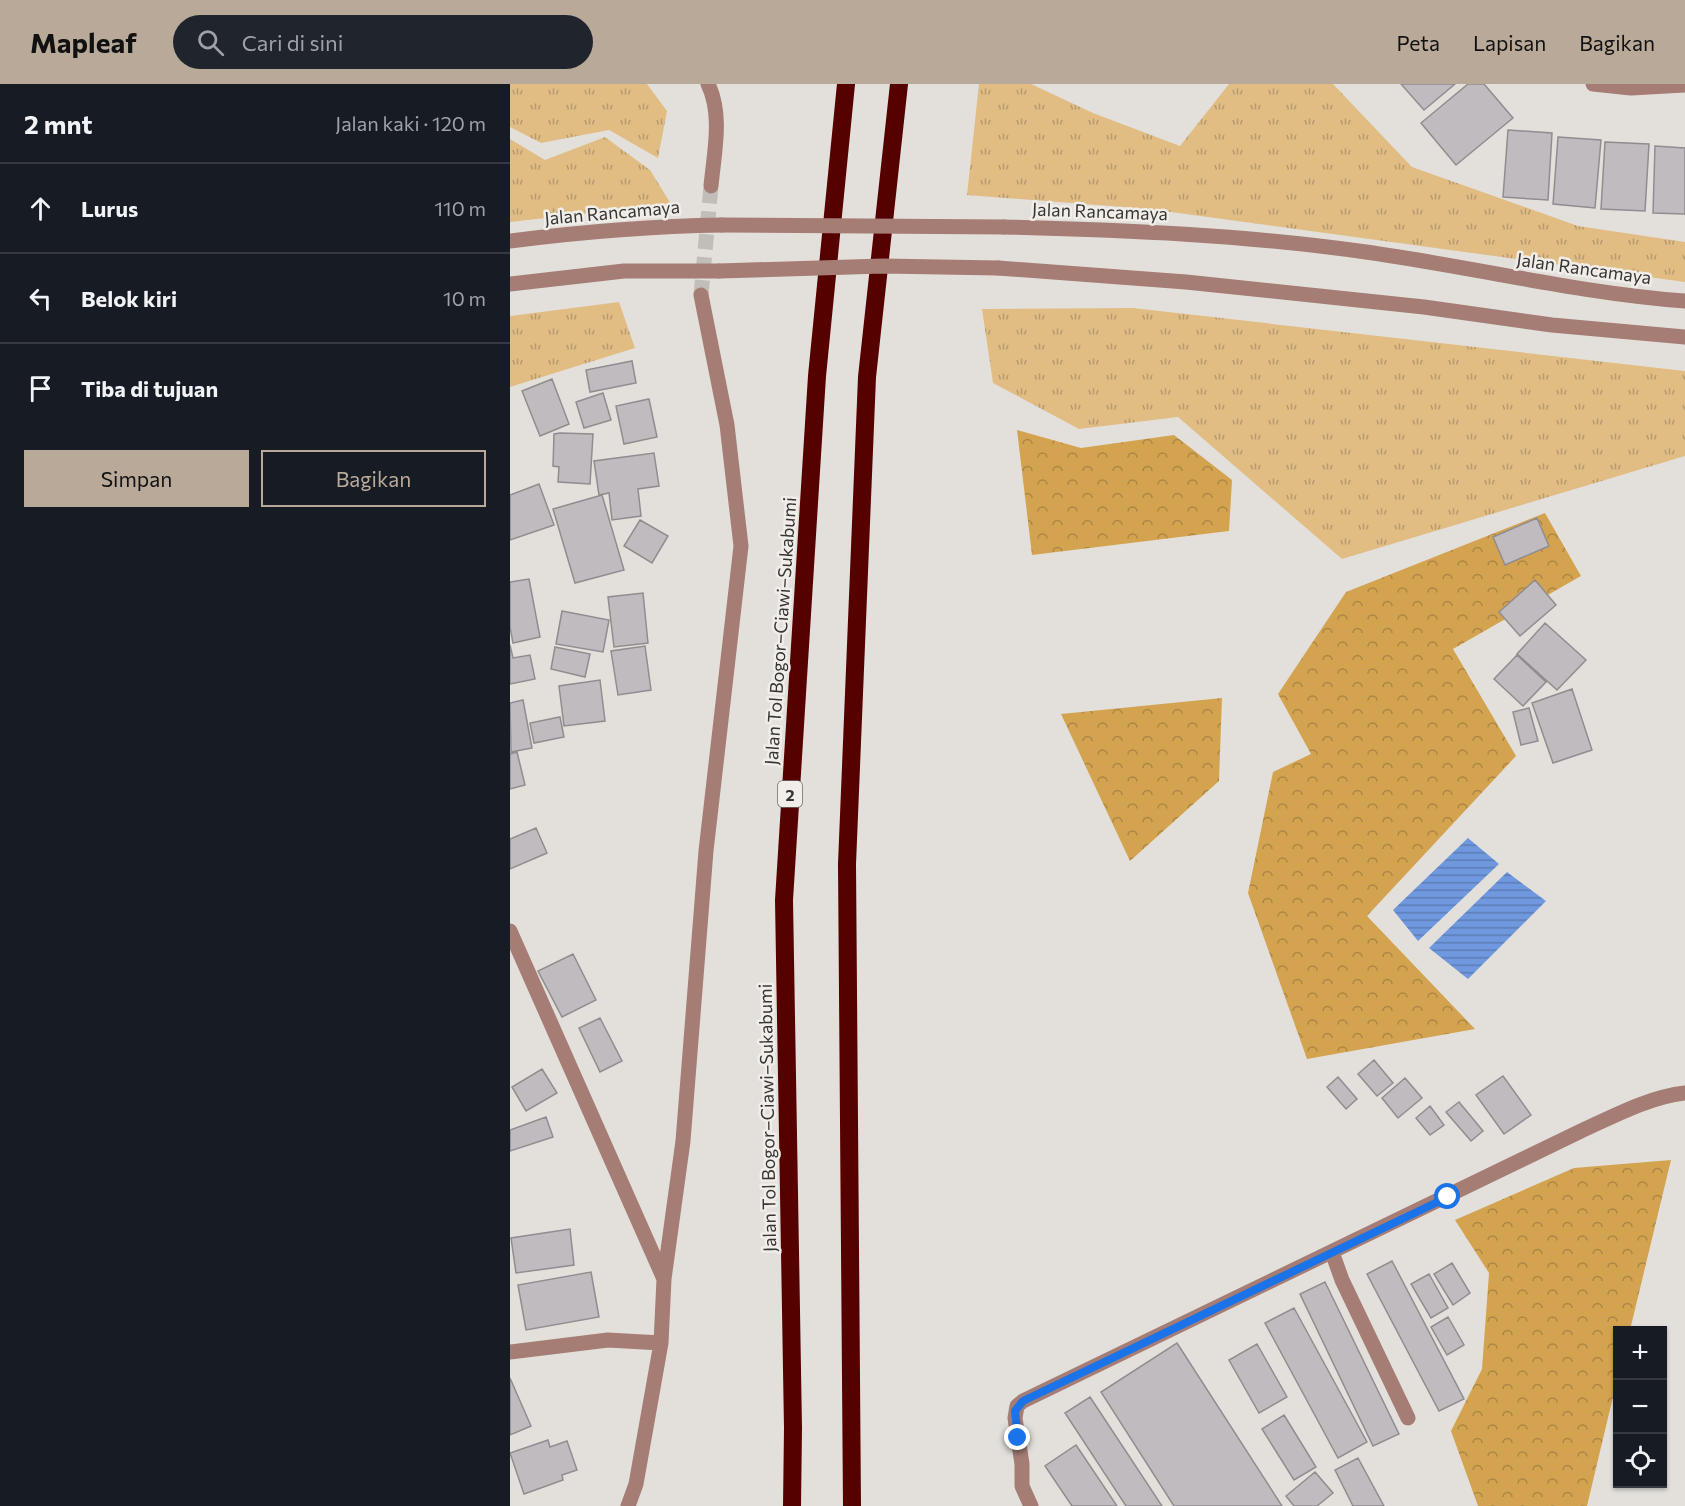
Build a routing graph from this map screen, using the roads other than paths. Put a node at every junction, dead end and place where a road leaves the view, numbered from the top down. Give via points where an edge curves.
1 (708, 84) edge
2 (846, 84) edge
3 (899, 84) edge
4 (1593, 84) edge
5 (1685, 85) edge
6 (711, 186) tunnel mouth
7 (510, 242) edge
8 (510, 284) edge
9 (701, 295) tunnel mouth
10 (1685, 301) edge
11 (1685, 337) edge
12 (510, 931) edge
13 (1685, 1093) edge
14 (1332, 1252) junction
15 (664, 1279) junction
16 (661, 1343) junction
17 (510, 1352) edge
18 (1408, 1418) dead end
19 (628, 1506) edge
20 (792, 1506) edge
21 (852, 1506) edge
22 (1030, 1506) edge

1 - 6 street via 717,121
2 - 20 highway, Jalan Tol Bogor–Ciawi–Sukabumi / 2 via 817,376 784,900
3 - 21 highway via 867,377 847,864
4 - 5 street via 1631,88
7 - 10 street, Jalan Rancamaya, bridge via 657,226 1119,230 1306,244 1611,293
8 - 11 street, bridge via 624,271 998,268 1186,282 1424,307 1552,326
9 - 15 street via 727,425 741,546 706,851 683,1141
12 - 15 street
13 - 14 street via 1614,1116
14 - 18 street
14 - 22 street via 1017,1406 1022,1486
15 - 16 street
16 - 17 street via 608,1340
16 - 19 street via 636,1484

